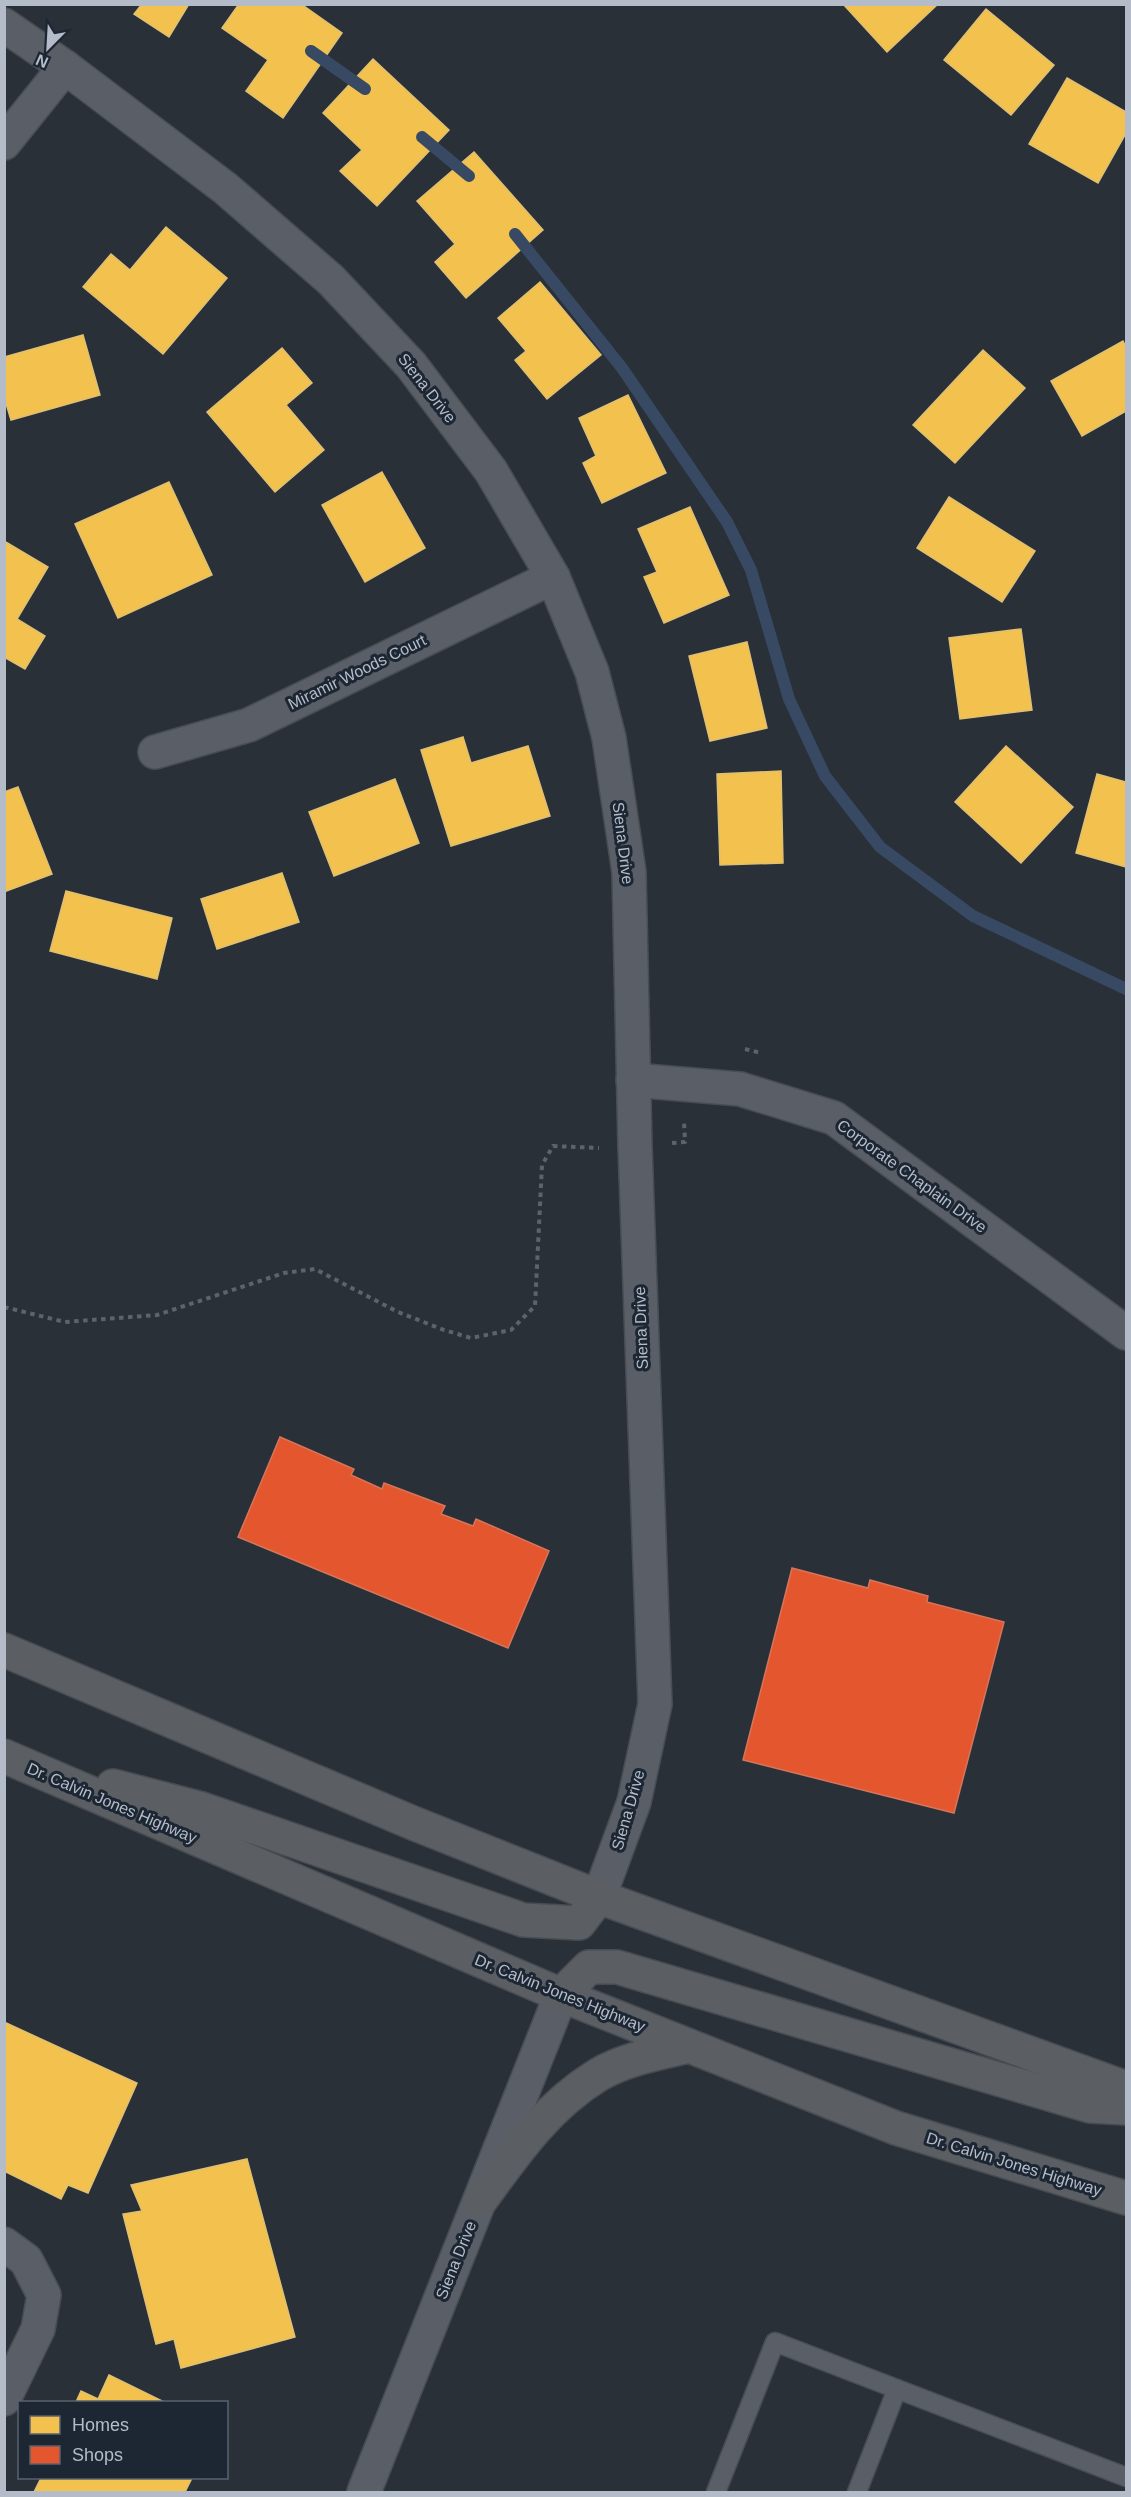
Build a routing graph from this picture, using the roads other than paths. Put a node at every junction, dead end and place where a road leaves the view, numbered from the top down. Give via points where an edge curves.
1 (4, 26) edge
2 (65, 67) junction
3 (4, 143) edge
4 (553, 577) junction
5 (155, 752) dead end
6 (633, 1080) junction
7 (1126, 1333) edge
8 (4, 1650) edge
9 (10, 1758) edge
10 (599, 1897) junction
11 (561, 1995) junction
12 (690, 2046) junction
13 (1126, 2088) edge
14 (1126, 2108) edge
15 (1126, 2198) edge
16 (480, 2201) junction
17 (4, 2244) edge
18 (897, 2389) junction
19 (4, 2399) edge
20 (1126, 2477) edge
21 (364, 2493) edge
22 (716, 2493) edge
23 (857, 2493) edge

1 - 2 street, Siena Drive
2 - 3 street
2 - 4 street, Siena Drive via 225,188 331,280 411,364 491,471
4 - 5 street, Miramir Woods Court via 249,725
4 - 6 street, Siena Drive via 592,672 609,738 629,872
6 - 7 street, Corporate Chaplain Drive via 740,1089 834,1118
6 - 10 street, Siena Drive via 655,1704 634,1802
8 - 10 highway
9 - 10 highway via 202,1809 523,1920 579,1923
9 - 11 highway, Dr. Calvin Jones Highway
10 - 13 highway
11 - 12 highway, Dr. Calvin Jones Highway
11 - 14 highway via 589,1967 616,1967 1090,2106
11 - 16 street, Siena Drive
12 - 15 highway, Dr. Calvin Jones Highway via 896,2128
12 - 16 highway via 637,2059 599,2074 530,2131
16 - 21 street, Siena Drive
17 - 19 street via 26,2260 44,2295 38,2329
18 - 20 lane
18 - 22 lane via 775,2342
18 - 23 lane

